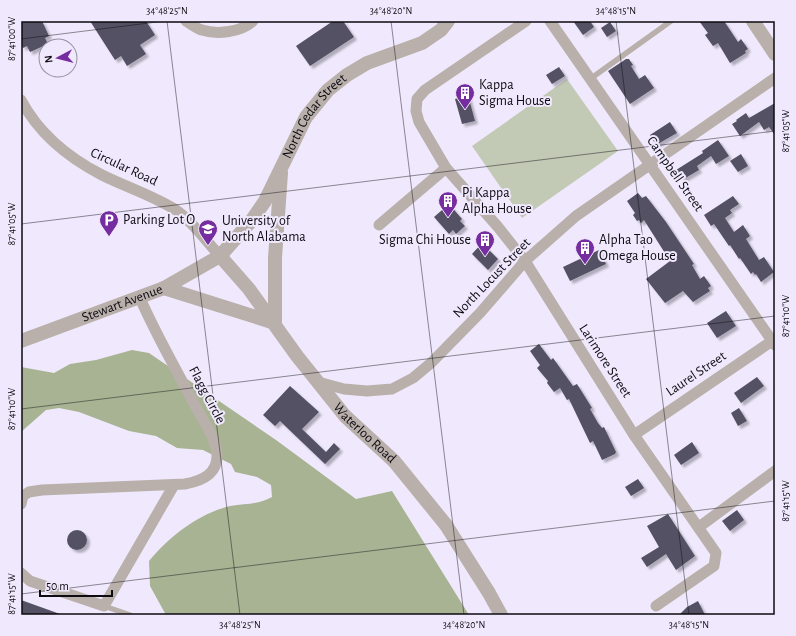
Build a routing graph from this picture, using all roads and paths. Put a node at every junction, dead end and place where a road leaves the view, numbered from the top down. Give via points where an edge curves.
1 (186, 21) edge
2 (253, 21) edge
3 (448, 21) edge
4 (526, 21) edge
5 (550, 21) edge
6 (658, 21) edge
7 (671, 21) edge
8 (753, 21) edge
9 (662, 27) junction
10 (775, 54) edge
11 (775, 78) edge
12 (590, 79) junction
13 (21, 100) edge
14 (650, 164) junction
15 (282, 167) junction
16 (446, 168) junction
17 (379, 225) dead end
18 (220, 256) junction
19 (525, 261) junction
20 (164, 288) junction
21 (140, 298) junction
22 (275, 323) junction
23 (21, 341) edge
24 (774, 342) edge
25 (318, 382) junction
26 (634, 435) junction
27 (775, 471) edge
28 (174, 485) junction
29 (21, 504) edge
30 (699, 527) junction
31 (21, 573) edge
32 (104, 606) junction
33 (656, 606) dead end
34 (128, 615) edge
35 (501, 615) edge

1 - 2 street via 202,30 226,32
3 - 15 street, North Cedar Street via 422,43 367,64 346,75 328,90 306,117
4 - 16 street, Larimore Street via 425,90 417,99 418,122
5 - 12 street, Campbell Street
6 - 9 lane
7 - 9 lane
8 - 10 street
9 - 12 lane
11 - 14 street, North Locust Street
12 - 14 street, Campbell Street
13 - 18 street, Circular Road via 38,127 66,153 102,175 178,211
14 - 19 street, North Locust Street via 576,216
14 - 24 street, Campbell Street
15 - 18 street, North Cedar Street via 252,220
15 - 22 street via 275,258
16 - 17 street
16 - 19 street, Larimore Street
18 - 20 street, Stewart Avenue
18 - 22 street, Waterloo Road
19 - 25 street, North Locust Street via 480,313 431,363 412,378 392,389 367,391 344,389
19 - 26 street, Larimore Street
20 - 21 street, Stewart Avenue
20 - 22 street
21 - 23 street, Stewart Avenue
21 - 28 street, Flagg Circle via 212,437 217,454 215,468 206,478
22 - 25 street, Waterloo Road
24 - 26 street, Laurel Street
25 - 35 street, Waterloo Road via 346,416 394,461 446,525
26 - 30 street, Larimore Street
27 - 30 street
28 - 29 street, Flagg Circle via 42,490 22,496
28 - 32 street
30 - 33 street, Larimore Street via 716,553 714,566
31 - 32 street via 30,581
32 - 34 lane

